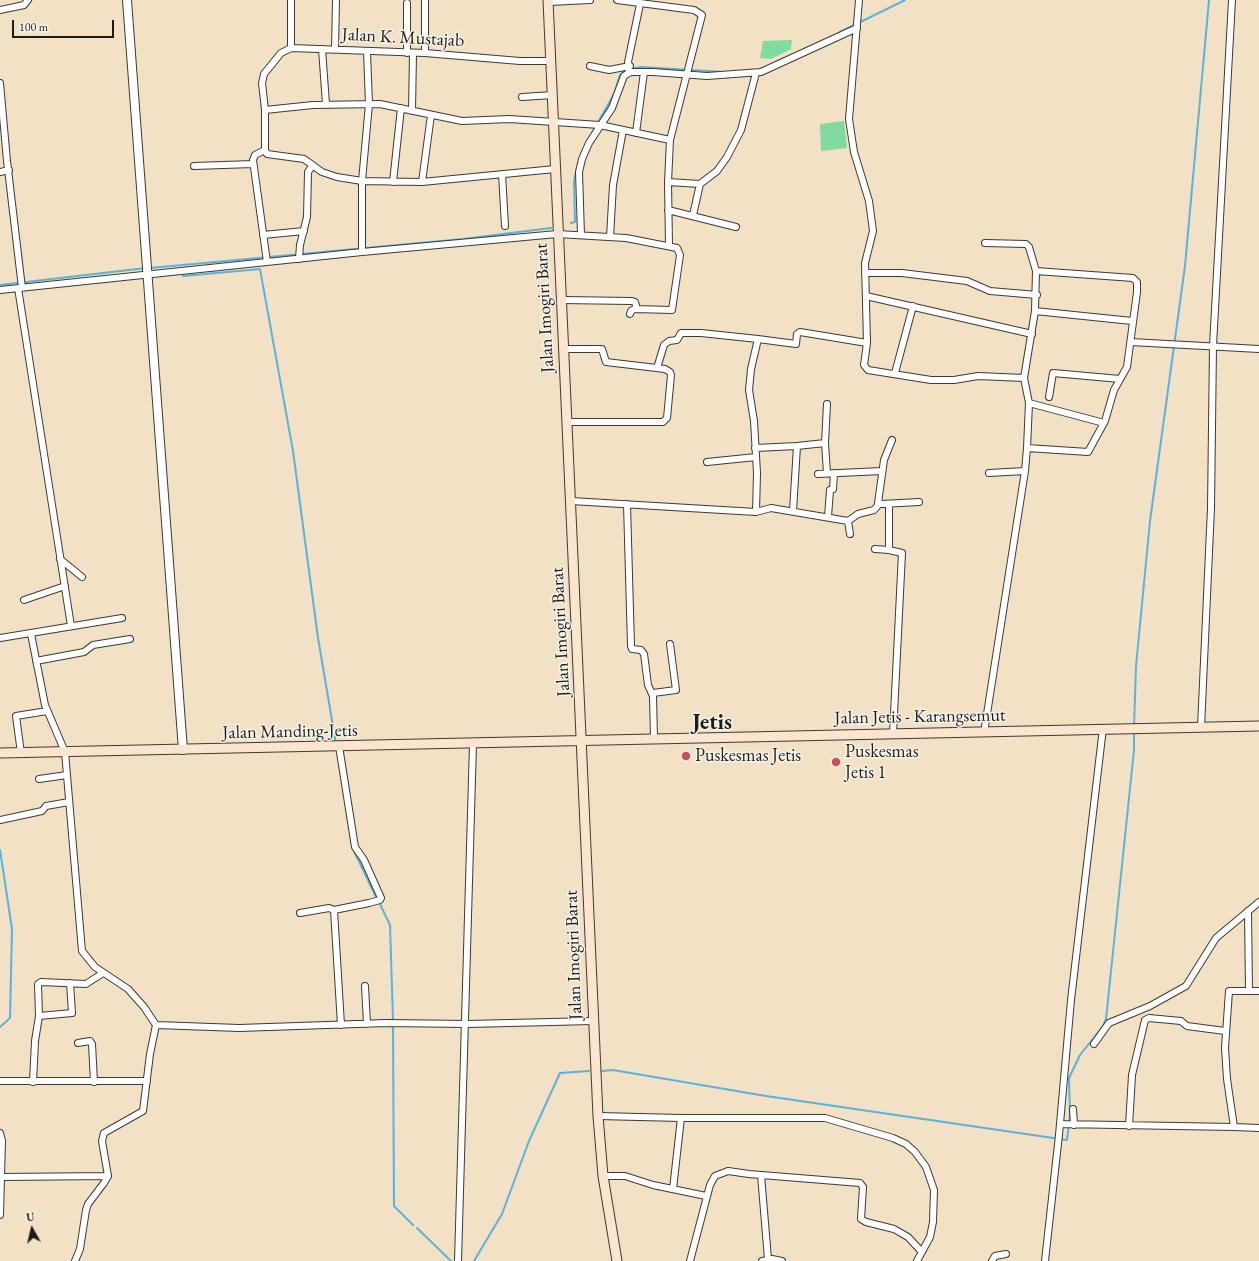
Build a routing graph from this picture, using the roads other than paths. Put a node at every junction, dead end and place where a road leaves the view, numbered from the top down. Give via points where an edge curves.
1 (28, 0) edge
2 (127, 0) edge
3 (291, 0) edge
4 (336, 0) edge
5 (425, 0) edge
6 (590, 0) edge
7 (618, 0) edge
8 (859, 0) edge
9 (1232, 0) edge
10 (548, 1) edge
11 (407, 3) dead end
12 (640, 4) junction
13 (0, 10) edge
14 (857, 25) junction
15 (292, 48) junction
16 (322, 49) junction
17 (336, 50) junction
18 (367, 52) junction
19 (410, 53) junction
20 (425, 53) junction
21 (552, 61) junction
22 (590, 66) dead end
23 (629, 70) junction
24 (644, 72) junction
25 (756, 73) junction
26 (687, 74) junction
27 (0, 85) edge
28 (553, 96) junction
29 (522, 97) dead end
30 (326, 104) junction
31 (369, 104) junction
32 (401, 108) junction
33 (264, 110) junction
34 (412, 111) junction
35 (431, 115) junction
36 (553, 122) junction
37 (597, 125) junction
38 (623, 130) junction
39 (636, 133) junction
40 (670, 140) junction
41 (265, 150) junction
42 (253, 164) junction
43 (194, 166) dead end
44 (312, 166) junction
45 (555, 169) junction
46 (9, 170) junction
47 (0, 172) edge
48 (502, 174) junction
49 (362, 181) junction
50 (393, 182) junction
51 (422, 182) junction
52 (668, 182) junction
53 (700, 184) junction
54 (668, 210) junction
55 (692, 215) junction
56 (505, 226) dead end
57 (736, 228) dead end
58 (304, 231) junction
59 (557, 234) junction
60 (263, 235) junction
61 (581, 235) junction
62 (610, 237) junction
63 (985, 243) dead end
64 (669, 245) junction
65 (362, 250) junction
66 (299, 255) junction
67 (267, 258) junction
68 (1036, 271) junction
69 (865, 273) junction
70 (148, 274) junction
71 (21, 285) junction
72 (0, 290) edge
73 (1037, 295) junction
74 (866, 296) junction
75 (561, 300) junction
76 (914, 306) junction
77 (637, 309) junction
78 (1035, 311) junction
79 (630, 314) dead end
80 (1132, 320) junction
81 (1032, 334) junction
82 (758, 340) junction
83 (1131, 342) junction
84 (867, 343) junction
85 (1213, 346) junction
86 (563, 349) junction
87 (1259, 349) edge
88 (658, 368) junction
89 (895, 373) junction
90 (1024, 378) junction
91 (1120, 379) junction
92 (1049, 397) dead end
93 (1029, 403) junction
94 (827, 404) dead end
95 (567, 422) junction
96 (1104, 423) junction
97 (892, 440) dead end
98 (825, 443) junction
99 (797, 446) junction
100 (755, 448) junction
101 (1027, 448) junction
102 (756, 457) junction
103 (707, 462) dead end
104 (882, 471) junction
105 (1025, 471) junction
106 (834, 473) junction
107 (989, 473) dead end
108 (818, 474) dead end
109 (827, 474) junction
110 (571, 501) junction
111 (919, 502) dead end
112 (627, 504) junction
113 (879, 504) junction
114 (889, 504) junction
115 (792, 511) junction
116 (756, 512) junction
117 (828, 517) junction
118 (848, 521) junction
119 (850, 534) dead end
120 (875, 549) dead end
121 (889, 550) junction
122 (60, 559) junction
123 (82, 577) dead end
124 (65, 586) junction
125 (24, 600) dead end
126 (122, 618) dead end
127 (70, 626) junction
128 (31, 634) junction
129 (0, 638) edge
130 (130, 639) dead end
131 (670, 644) dead end
132 (36, 661) junction
133 (653, 693) junction
134 (47, 711) junction
135 (1259, 726) edge
136 (1201, 727) junction
137 (1103, 728) junction
138 (984, 732) junction
139 (893, 734) junction
140 (654, 738) junction
141 (582, 740) junction
142 (473, 744) junction
143 (338, 746) junction
144 (183, 750) junction
145 (65, 752) junction
146 (0, 753) edge
147 (21, 753) junction
148 (67, 775) junction
149 (39, 779) dead end
150 (70, 802) junction
151 (0, 820) edge
152 (1259, 902) edge
153 (334, 910) junction
154 (1248, 911) junction
155 (300, 913) dead end
156 (100, 976) junction
157 (70, 983) junction
158 (366, 986) dead end
159 (1249, 991) junction
160 (1259, 991) edge
161 (39, 1016) junction
162 (593, 1021) junction
163 (367, 1024) junction
164 (464, 1024) junction
165 (156, 1025) junction
166 (341, 1025) junction
167 (1225, 1031) junction
168 (78, 1043) dead end
169 (1094, 1044) dead end
170 (0, 1081) edge
171 (147, 1081) junction
172 (33, 1082) junction
173 (94, 1082) junction
174 (1073, 1109) dead end
175 (598, 1116) junction
176 (681, 1118) junction
177 (1068, 1124) junction
178 (1128, 1126) junction
179 (1234, 1127) junction
180 (1259, 1128) edge
181 (0, 1133) edge
182 (761, 1175) junction
183 (108, 1176) junction
184 (603, 1176) junction
185 (1, 1180) edge
186 (673, 1188) junction
187 (706, 1196) junction
188 (0, 1215) edge
189 (921, 1251) junction
190 (1006, 1254) dead end
191 (765, 1260) edge
192 (75, 1261) edge
193 (458, 1261) edge
194 (617, 1261) edge
195 (690, 1261) edge
196 (782, 1261) edge
197 (917, 1261) edge
198 (992, 1261) edge
199 (1045, 1261) edge

1 - 13 street via 24,5
2 - 70 street
3 - 15 street
4 - 17 street
5 - 20 street
6 - 10 street
7 - 12 street
8 - 14 street
9 - 85 street
10 - 21 main road, Jalan Imogiri Barat
11 - 19 street
12 - 23 street via 628,62
12 - 26 street via 694,10 702,15
14 - 25 street
14 - 69 street via 849,119 854,152 862,172 873,231
15 - 16 street, Jalan K. Mustajab
15 - 33 street via 281,53 264,74
16 - 17 street, Jalan K. Mustajab
16 - 30 street
17 - 18 street, Jalan K. Mustajab
18 - 19 street, Jalan K. Mustajab
18 - 31 street
19 - 20 street, Jalan K. Mustajab
19 - 34 street
20 - 21 street, Jalan K. Mustajab via 520,61
21 - 28 main road, Jalan Imogiri Barat
22 - 23 street via 609,70
23 - 24 street
23 - 37 street via 621,80 612,108
24 - 26 street
24 - 39 street
25 - 26 street
25 - 53 street via 741,130 717,171
26 - 40 street
27 - 46 street
28 - 29 street
28 - 36 main road, Jalan Imogiri Barat
30 - 31 street
30 - 33 street
31 - 32 street
31 - 49 street
32 - 34 street
32 - 50 street
33 - 41 street
34 - 35 street
35 - 36 street via 462,121 509,119
35 - 51 street
36 - 37 street
36 - 45 main road, Jalan Imogiri Barat
37 - 38 street
37 - 61 street via 580,165
38 - 39 street
38 - 62 street via 613,185
39 - 40 street
40 - 52 street
41 - 42 street via 254,156
41 - 44 street via 269,155 304,159
42 - 43 street
42 - 60 street
44 - 49 street via 337,178
44 - 58 street via 308,172 308,204
45 - 48 street
45 - 59 main road, Jalan Imogiri Barat
46 - 47 street
46 - 71 street
48 - 51 street
48 - 56 street
49 - 50 street
49 - 65 street
50 - 51 street
52 - 53 street
52 - 54 street
53 - 55 street
54 - 55 street
54 - 64 street
55 - 57 street
58 - 60 street
58 - 66 street
59 - 61 street
59 - 65 street
59 - 75 main road, Jalan Imogiri Barat
60 - 67 street
61 - 62 street
62 - 64 street
63 - 68 street via 1026,244 1030,247
64 - 77 street via 677,248 680,254 672,310
65 - 66 street
66 - 67 street
67 - 70 street
68 - 73 street
68 - 80 street via 1133,278 1137,282 1137,292
69 - 73 street via 902,273 952,279 974,283 990,291
69 - 74 street
70 - 71 street
70 - 144 street
71 - 72 street
71 - 122 street
73 - 78 street
74 - 76 street
74 - 84 street
75 - 77 street via 632,301 636,302
75 - 86 main road, Jalan Imogiri Barat
76 - 81 street
76 - 89 street
77 - 79 street via 632,309
78 - 80 street
78 - 81 street
80 - 83 street
81 - 90 street
82 - 84 street via 796,344 797,334 800,332
82 - 88 street via 681,333 677,340 664,345
82 - 100 street via 751,369 750,390
83 - 85 street
83 - 91 street via 1127,367
84 - 89 street via 864,365 866,368
85 - 87 street
85 - 136 street via 1211,508
86 - 88 street via 602,349 607,363
86 - 95 main road, Jalan Imogiri Barat
88 - 95 street via 670,372 670,396 663,422
89 - 90 street via 931,380 978,376
90 - 93 street
91 - 92 street via 1053,373
91 - 96 street
93 - 96 street
93 - 101 street
94 - 98 street
95 - 110 main road, Jalan Imogiri Barat
96 - 101 street via 1088,452
97 - 104 street
98 - 99 street
98 - 109 street
99 - 100 street
99 - 115 street
100 - 102 street
101 - 105 street
102 - 103 street
102 - 116 street
104 - 106 street
104 - 113 street
105 - 107 street
105 - 138 street
106 - 109 street
106 - 117 street
108 - 109 street
110 - 112 street
110 - 141 main road, Jalan Imogiri Barat
111 - 114 street
112 - 116 street
112 - 133 street via 630,646 632,649 643,651 648,685
113 - 114 street
113 - 118 street via 874,510 858,514
114 - 121 street
115 - 116 street via 771,508
115 - 117 street
117 - 118 street
118 - 119 street
120 - 121 street
121 - 139 street via 899,551 902,555
122 - 123 street
122 - 124 street
124 - 125 street
124 - 127 street
126 - 127 street
127 - 128 street
128 - 129 street
128 - 132 street
130 - 132 street via 93,645 84,652
131 - 133 street via 676,690
132 - 134 street
133 - 140 street
134 - 145 street
134 - 147 street via 20,714 16,717
135 - 136 main road, Jalan Jetis - Karangsemut
136 - 137 main road, Jalan Jetis - Karangsemut
137 - 138 main road, Jalan Jetis - Karangsemut
137 - 177 street via 1071,1000
138 - 139 main road, Jalan Jetis - Karangsemut
139 - 140 main road, Jalan Jetis - Karangsemut
140 - 141 main road, Jalan Jetis - Karangsemut
141 - 142 main road, Jalan Manding-Jetis
141 - 162 main road, Jalan Imogiri Barat
142 - 143 main road, Jalan Manding-Jetis
142 - 164 street
143 - 144 main road, Jalan Manding-Jetis
143 - 153 street via 355,847 364,860 381,898
144 - 145 main road, Jalan Manding-Jetis
145 - 147 main road, Jalan Manding-Jetis
145 - 148 street
146 - 147 main road, Jalan Manding-Jetis
148 - 149 street
148 - 150 street
150 - 151 street via 46,806 42,811
150 - 156 street via 81,948
152 - 154 street
153 - 155 street via 329,908
153 - 166 street
154 - 159 street
154 - 169 street via 1216,938 1186,986 1150,1006 1109,1023
156 - 157 street via 86,984
156 - 165 street via 128,989
157 - 161 street via 72,1013
157 - 161 street via 39,983
158 - 163 street
159 - 160 street
159 - 167 street via 1229,991
161 - 172 street
162 - 164 street
162 - 175 main road, Jalan Imogiri Barat
163 - 164 street
163 - 166 street
164 - 193 street
165 - 166 street via 239,1028
165 - 171 street
167 - 178 street via 1187,1026 1182,1021 1150,1018 1145,1020 1132,1075
167 - 179 street via 1226,1070
168 - 173 street via 90,1041 92,1044
170 - 172 street
171 - 173 street
171 - 183 street via 143,1111 104,1133 102,1141
172 - 173 street
174 - 177 street
175 - 176 street
175 - 184 main road, Jalan Imogiri Barat
176 - 186 street
176 - 189 street via 825,1118 906,1144 926,1167 934,1190 930,1237
177 - 178 street
177 - 199 street via 1059,1138
178 - 179 street
179 - 180 street
181 - 185 street
182 - 187 street via 721,1172 715,1176
182 - 189 street via 860,1183 863,1187 861,1219 894,1229 908,1237
182 - 191 street
183 - 185 street
183 - 192 street via 88,1204 80,1249
184 - 186 street via 625,1176
184 - 194 main road, Jalan Imogiri Barat
185 - 188 street
186 - 187 street
187 - 195 street
189 - 197 street
190 - 198 street via 995,1256
191 - 196 street

